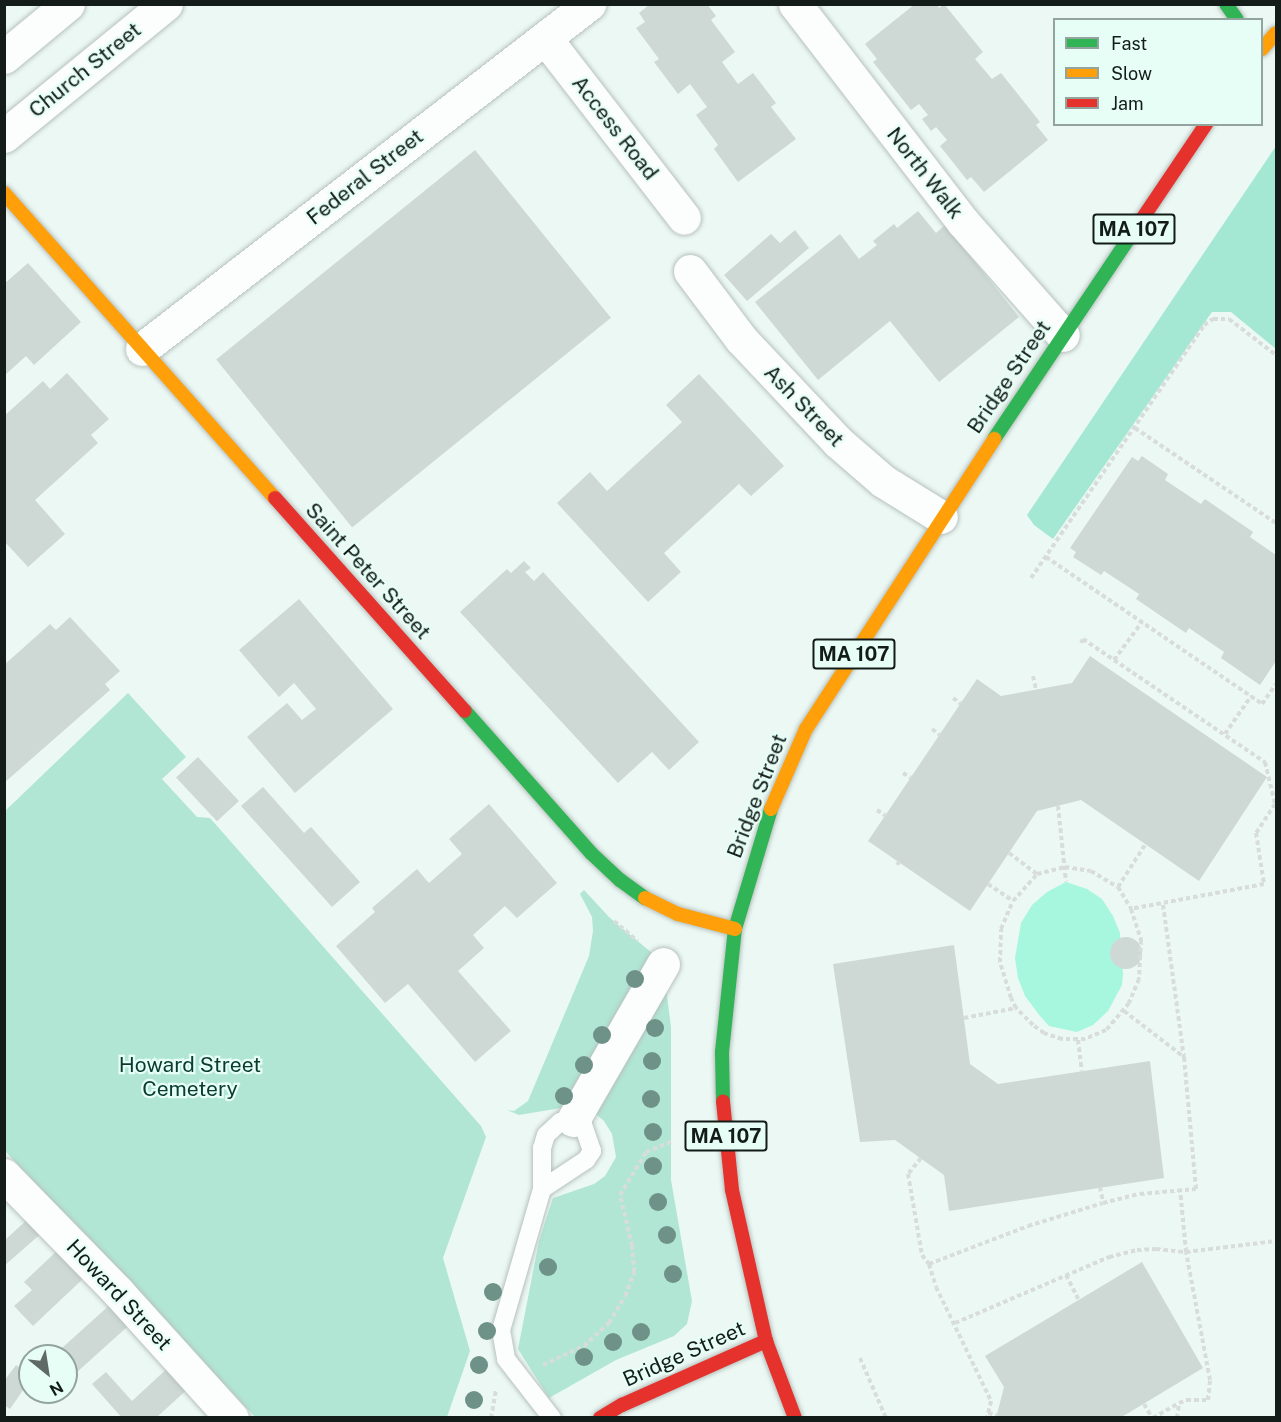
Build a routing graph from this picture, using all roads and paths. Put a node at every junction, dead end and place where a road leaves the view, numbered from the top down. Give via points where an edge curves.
1 (68, 4) edge
2 (166, 4) edge
3 (589, 4) edge
4 (795, 4) edge
5 (1226, 4) edge
6 (1236, 18) edge
7 (1276, 33) edge
8 (545, 38) junction
9 (1263, 48) edge
10 (4, 57) edge
11 (1205, 126) edge
12 (4, 136) edge
13 (4, 193) edge
14 (684, 218) dead end
15 (690, 271) dead end
16 (1063, 335) junction
17 (142, 349) junction
18 (1276, 355) edge
19 (1135, 428) junction
20 (941, 518) junction
21 (1276, 523) edge
22 (1046, 557) junction
23 (1031, 578) dead end
24 (1142, 622) junction
25 (1081, 643) dead end
26 (1114, 660) junction
27 (1033, 676) dead end
28 (1276, 684) edge
29 (1036, 690) dead end
30 (1251, 696) junction
31 (953, 698) dead end
32 (960, 704) dead end
33 (932, 729) dead end
34 (1225, 734) junction
35 (940, 735) dead end
36 (903, 773) dead end
37 (911, 778) dead end
38 (1058, 806) dead end
39 (877, 810) dead end
40 (886, 816) dead end
41 (1145, 845) dead end
42 (1009, 853) dead end
43 (1065, 867) junction
44 (1037, 874) junction
45 (1066, 882) dead end
46 (988, 884) dead end
47 (1118, 887) junction
48 (1013, 901) junction
49 (1163, 904) junction
50 (1131, 909) junction
51 (735, 929) junction
52 (663, 964) dead end
53 (1016, 1008) junction
54 (1124, 1011) junction
55 (964, 1018) dead end
56 (1078, 1040) junction
57 (1184, 1058) junction
58 (1082, 1071) dead end
59 (573, 1120) junction
60 (671, 1142) dead end
61 (921, 1158) dead end
62 (4, 1175) edge
63 (1100, 1188) dead end
64 (542, 1189) junction
65 (1180, 1189) junction
66 (1103, 1203) junction
67 (1276, 1240) edge
68 (1186, 1252) junction
69 (929, 1264) junction
70 (1066, 1275) junction
71 (1079, 1300) dead end
72 (955, 1323) junction
73 (766, 1341) junction
74 (860, 1358) dead end
75 (539, 1366) dead end
76 (1179, 1403) junction
77 (1144, 1404) dead end
78 (997, 1414) dead end
79 (988, 1415) edge
80 (232, 1418) edge
81 (552, 1418) edge
82 (600, 1418) edge
83 (795, 1418) edge
84 (886, 1418) edge
85 (1152, 1418) edge
86 (1178, 1418) edge

1 - 10 street
2 - 12 street, Church Street
3 - 8 street, Federal Street
4 - 16 street, North Walk via 962,221
5 - 6 main road
7 - 9 main road
8 - 14 street, Access Road
8 - 17 street, Federal Street
11 - 16 main road, Bridge Street / MA 107
13 - 17 main road, Saint Peter Street
15 - 20 street, Ash Street via 747,347 838,442 883,481
16 - 20 main road, Bridge Street / MA 107
17 - 51 main road, Saint Peter Street via 591,853 648,900 678,914
18 - 19 path via 1229,319 1214,320 1194,339
19 - 21 path
19 - 22 path
20 - 51 main road, Bridge Street / MA 107 via 806,729 768,815
22 - 23 path
22 - 24 path
24 - 26 path
24 - 30 path
25 - 26 path via 1083,639
26 - 34 path
27 - 29 path
28 - 30 path via 1262,704
30 - 34 path
31 - 32 path
33 - 35 path
34 - 49 path via 1265,762 1275,804 1256,833 1264,885
36 - 37 path
38 - 43 path
39 - 40 path
41 - 47 path
42 - 44 path
43 - 44 path
43 - 45 path
43 - 47 path via 1091,871
44 - 48 path
46 - 48 path
47 - 50 path
48 - 53 path via 1001,929 999,955 1005,986
49 - 50 path
49 - 57 path
50 - 54 path via 1141,940 1140,969 1136,988
51 - 73 main road, Bridge Street / MA 107 via 722,1052 724,1119 732,1190
52 - 59 street
53 - 55 path
53 - 56 path via 1044,1033
54 - 56 path via 1106,1030
54 - 57 path
56 - 58 path
57 - 65 path via 1196,1189
59 - 64 lane via 560,1122 546,1135 542,1148
59 - 64 lane via 583,1125 592,1151 586,1160
60 - 75 path via 646,1152 620,1195 634,1272 625,1296 609,1323 584,1346
61 - 69 path via 908,1174 922,1255
62 - 80 street, Howard Street via 118,1292
63 - 66 path
64 - 81 lane via 501,1330 506,1359
65 - 66 path
65 - 68 path
66 - 69 path via 1028,1226
67 - 68 path
68 - 70 path via 1137,1250
68 - 76 path via 1210,1380 1208,1400
69 - 72 path
70 - 71 path
70 - 72 path
72 - 79 path via 991,1401
73 - 82 main road, Bridge Street
73 - 83 main road, MA 107
74 - 84 path
76 - 85 path
76 - 86 path
77 - 85 path
78 - 79 path

